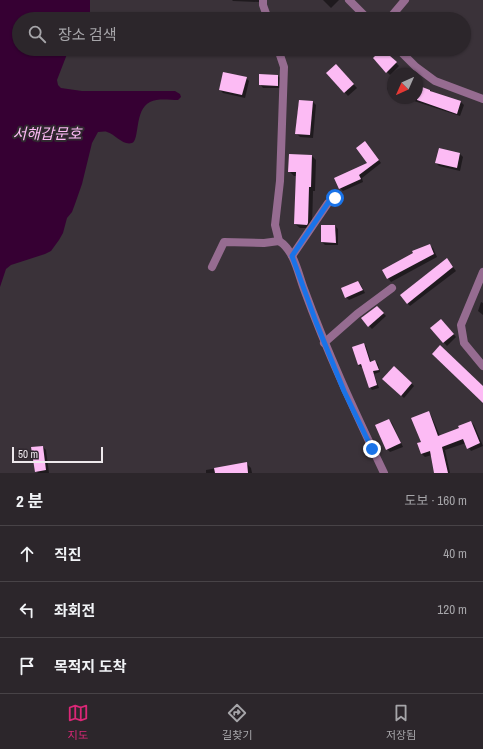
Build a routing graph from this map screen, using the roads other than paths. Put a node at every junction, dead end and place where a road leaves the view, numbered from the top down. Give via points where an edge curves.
1 (263, 0) edge
2 (349, 0) edge
3 (405, 0) edge
4 (266, 12) edge
5 (361, 12) edge
6 (395, 12) edge
7 (280, 56) edge
8 (405, 56) edge
9 (483, 100) edge
10 (335, 198) dead end
11 (279, 241) junction
12 (292, 256) junction
13 (212, 267) dead end
14 (483, 272) edge
15 (392, 288) dead end
16 (324, 343) junction
17 (483, 366) edge
18 (384, 473) edge

1 - 4 street
2 - 5 street
3 - 6 street
7 - 11 street via 284,67 276,225
8 - 9 street via 435,81
10 - 12 street via 328,203
11 - 12 street
11 - 13 street via 224,242
12 - 16 street
14 - 17 street via 461,325 464,342
15 - 16 street via 356,314
16 - 18 street

